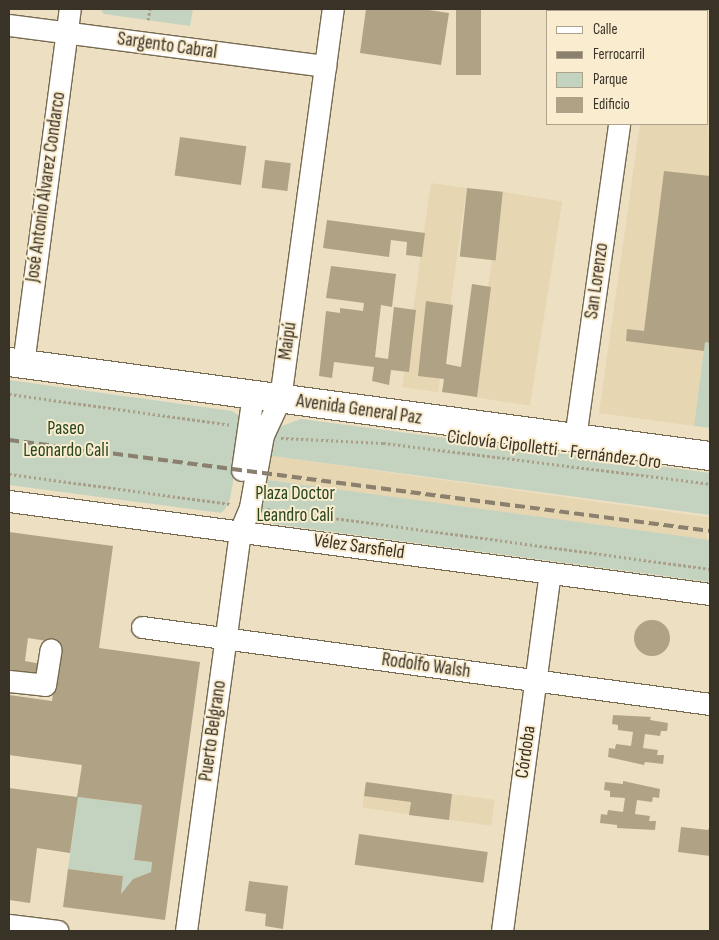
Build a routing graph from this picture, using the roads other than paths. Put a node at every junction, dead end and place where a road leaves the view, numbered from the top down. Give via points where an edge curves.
1 (70, 9) edge
2 (333, 9) edge
3 (9, 25) edge
4 (67, 32) junction
5 (325, 66) junction
6 (619, 125) edge
7 (16, 363) edge
8 (253, 395) junction
9 (280, 399) junction
10 (256, 433) junction
11 (575, 438) junction
12 (710, 456) edge
13 (9, 501) edge
14 (240, 531) junction
15 (550, 573) junction
16 (710, 594) edge
17 (142, 627) dead end
18 (226, 640) junction
19 (51, 649) dead end
20 (535, 681) junction
21 (9, 682) edge
22 (710, 704) edge
23 (9, 925) edge
24 (58, 931) edge
25 (186, 931) edge
26 (502, 931) edge

1 - 4 street, José Antonio Álvarez Condarco
2 - 5 street, Maipú
3 - 4 street, Sargento Cabral
4 - 5 street, Sargento Cabral
4 - 7 street, José Antonio Álvarez Condarco
5 - 9 street, Maipú
6 - 11 street, San Lorenzo
7 - 8 main road, Avenida General Paz
8 - 9 main road, Avenida General Paz
8 - 10 street, Maipú
9 - 10 street, Maipú
9 - 11 main road, Avenida General Paz
10 - 14 street, Maipú
11 - 12 main road, Avenida General Paz
13 - 14 street, Vélez Sarsfield
14 - 15 street, Vélez Sarsfield
14 - 18 street, Puerto Belgrano
15 - 16 street, Vélez Sarsfield
15 - 20 street, Córdoba
17 - 18 street, Rodolfo Walsh
18 - 20 street, Rodolfo Walsh
18 - 25 street, Puerto Belgrano
19 - 21 street via 44,685
20 - 22 street, Rodolfo Walsh
20 - 26 street, Córdoba
23 - 24 street

